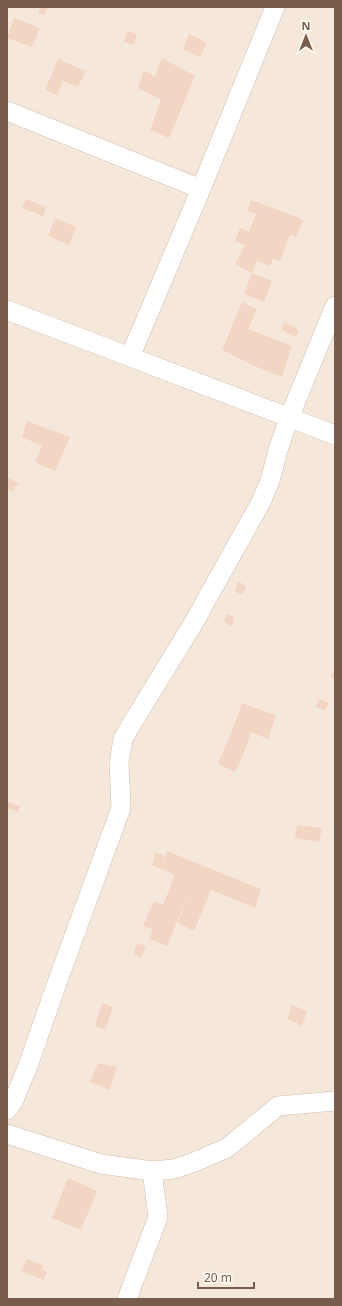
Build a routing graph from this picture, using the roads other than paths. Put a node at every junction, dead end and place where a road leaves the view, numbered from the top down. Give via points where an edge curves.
1 (275, 7) edge
2 (7, 111) edge
3 (201, 189) junction
4 (335, 306) edge
5 (7, 310) edge
6 (130, 357) junction
7 (289, 418) junction
8 (335, 436) edge
9 (335, 1101) edge
10 (7, 1110) edge
11 (7, 1134) edge
12 (152, 1172) junction
13 (128, 1299) edge

1 - 3 street
2 - 3 street
3 - 6 street
4 - 7 street
5 - 6 street
6 - 7 street
7 - 8 street
7 - 10 street via 261,502 196,620 123,739 119,763 121,808 29,1063 14,1100
9 - 12 street via 278,1106 227,1148 174,1169
11 - 12 street via 101,1164
12 - 13 street via 158,1217

